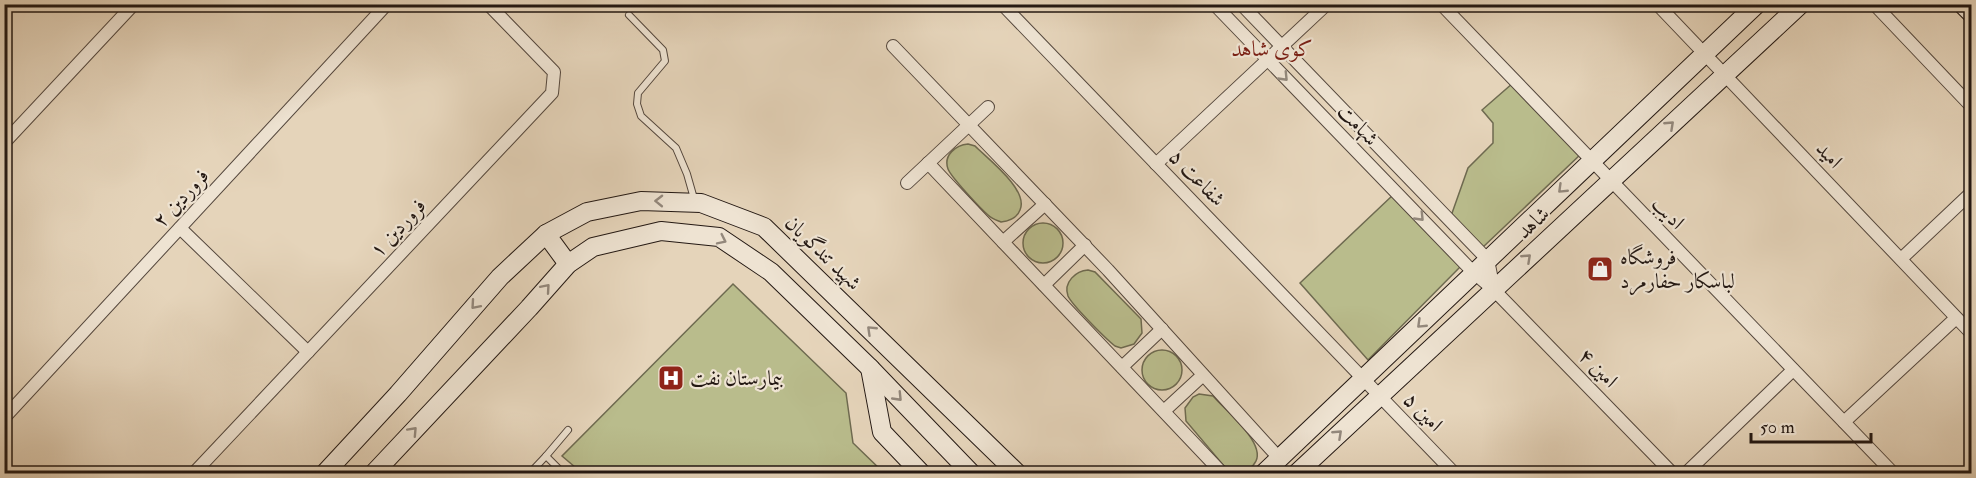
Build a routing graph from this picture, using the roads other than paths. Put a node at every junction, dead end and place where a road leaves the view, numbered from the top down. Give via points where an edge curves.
1 (134, 4) edge
2 (387, 4) edge
3 (488, 4) edge
4 (1002, 4) edge
5 (1214, 4) edge
6 (1241, 4) edge
7 (1327, 4) edge
8 (1440, 4) edge
9 (1657, 4) edge
10 (1757, 4) edge
11 (1801, 4) edge
12 (1874, 4) edge
13 (1962, 4) edge
14 (1971, 14) edge
15 (629, 15) dead end
16 (893, 46) dead end
17 (1282, 46) junction
18 (1704, 55) junction
19 (1268, 60) junction
20 (1725, 74) junction
21 (988, 107) dead end
22 (1971, 107) edge
23 (969, 125) junction
24 (4, 142) edge
25 (1593, 161) junction
26 (928, 164) junction
27 (1156, 164) junction
28 (1610, 181) junction
29 (907, 183) dead end
30 (1971, 192) edge
31 (695, 202) junction
32 (1045, 204) junction
33 (180, 228) junction
34 (546, 234) junction
35 (1003, 242) junction
36 (1085, 246) junction
37 (789, 251) junction
38 (1901, 259) junction
39 (1488, 260) junction
40 (568, 264) junction
41 (771, 272) junction
42 (1474, 273) junction
43 (1044, 285) junction
44 (1494, 290) junction
45 (1956, 318) junction
46 (1162, 329) junction
47 (1971, 334) edge
48 (308, 352) junction
49 (1122, 367) junction
50 (870, 368) junction
51 (1793, 370) junction
52 (1203, 375) junction
53 (1364, 378) junction
54 (1380, 395) junction
55 (1164, 411) junction
56 (4, 418) edge
57 (1844, 422) junction
58 (568, 430) dead end
59 (987, 443) junction
60 (546, 456) junction
61 (1279, 458) junction
62 (965, 471) edge
63 (194, 474) edge
64 (324, 474) edge
65 (373, 474) edge
66 (529, 474) edge
67 (564, 474) edge
68 (922, 474) edge
69 (1018, 474) edge
70 (1223, 474) edge
71 (1263, 474) edge
72 (1296, 474) edge
73 (1455, 474) edge
74 (1673, 474) edge
75 (1685, 474) edge
76 (1894, 474) edge

1 - 24 street
2 - 33 street, فروردین ۲
3 - 48 street, فروردین ۱ via 554,72 552,93
4 - 27 street, شفاعت ۵
5 - 19 street, شهامت
6 - 17 street, شهامت
7 - 17 street
8 - 25 street, ادیب
9 - 18 street, امید
10 - 18 main road, شاهد
11 - 20 main road, شاهد
12 - 22 street
13 - 14 main road
15 - 31 lane via 663,50 665,60 638,93 641,116 676,148
16 - 23 street
17 - 19 street
17 - 39 street, شهامت
18 - 20 street, امید
18 - 25 main road, شاهد
19 - 27 street
19 -> 42 street, شهامت
28 -> 20 main road, شاهد
20 - 38 street, امید
21 - 23 street
23 - 26 street
23 - 32 street
25 - 28 street, ادیب
25 -> 39 main road, شاهد
26 - 29 street
26 - 35 street
27 - 53 street, شفاعت ۵
44 -> 28 main road, شاهد
28 - 51 street, ادیب
30 - 38 street
31 -> 34 main road, شهید تندگویان via 641,201 587,212
31 - 37 main road, شهید تندگویان via 764,227
32 - 35 street
32 - 36 street
33 - 48 street
33 - 56 street, فروردین ۲
34 - 40 main road
34 -> 64 main road, شهید تندگویان via 500,277
35 - 43 street
36 - 43 street
36 - 46 street
37 - 41 main road
59 -> 37 main road, شهید تندگویان
38 - 45 street, امید
39 - 42 main road, شاهد
39 - 44 street
40 -> 41 main road via 593,247 661,231 719,237
65 -> 40 main road
41 - 50 main road
42 - 44 street, شهامت
42 -> 53 main road, شاهد
43 - 49 street
44 - 54 main road, شاهد
44 - 74 street, امین ۴
45 - 47 street, امید
45 - 57 street
46 - 49 street
46 - 52 street
48 - 63 street, فروردین ۱
49 - 55 street
50 -> 62 main road
50 - 68 main road via 882,432
51 - 57 street, ادیب
51 - 75 street
52 - 55 street
52 - 61 street
53 - 54 street, امین ۵
53 - 61 main road, شاهد
72 -> 54 main road, شاهد
54 - 73 street, امین ۵
55 - 70 street
57 - 76 street, ادیب
58 - 60 lane
59 - 62 main road
59 - 69 main road, شهید تندگویان
60 - 66 lane
60 - 67 lane
61 - 71 main road, شاهد

